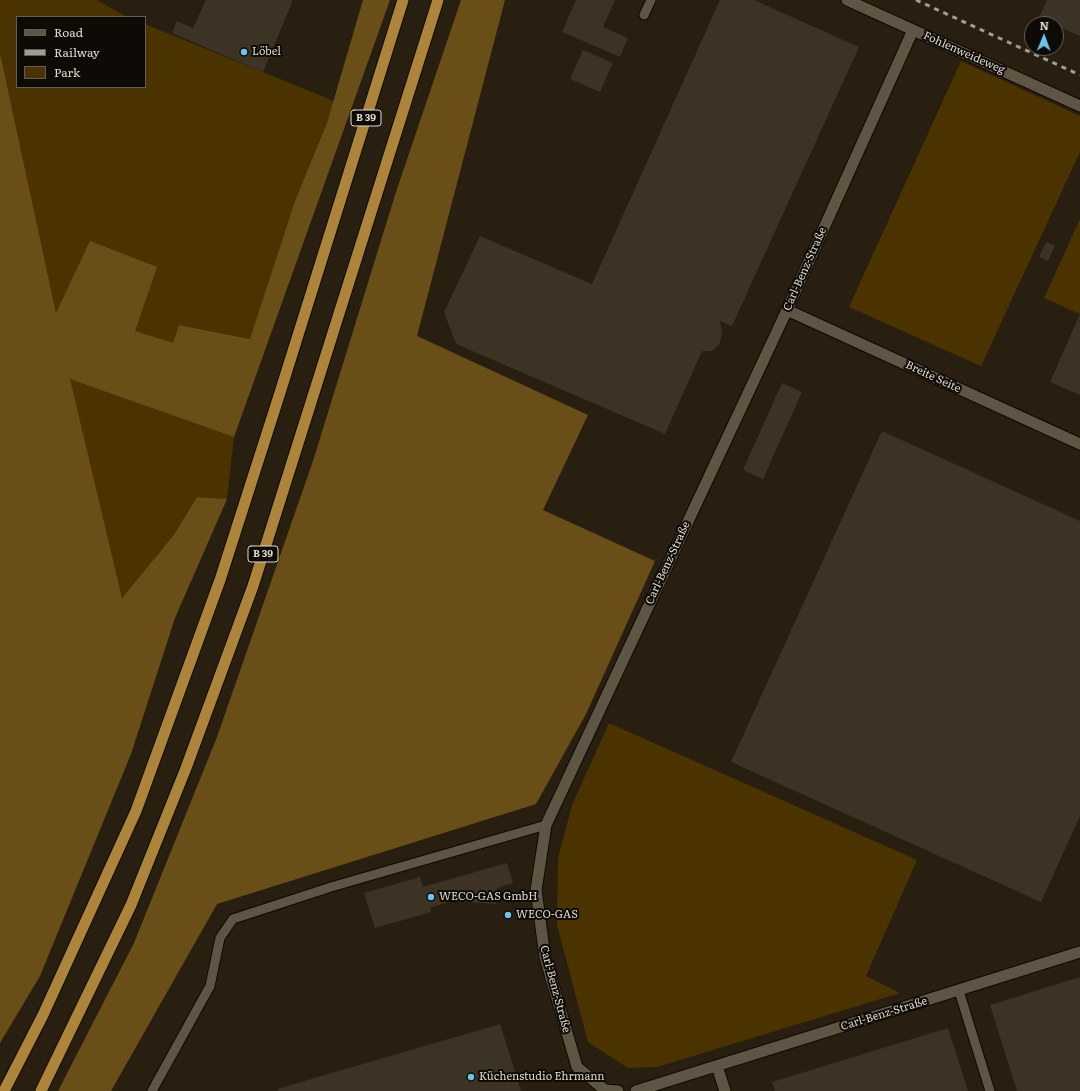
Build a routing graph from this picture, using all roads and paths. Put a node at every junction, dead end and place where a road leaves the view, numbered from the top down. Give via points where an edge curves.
1 (403, 0) edge
2 (438, 0) edge
3 (651, 0) edge
4 (847, 0) edge
5 (644, 15) dead end
6 (913, 30) junction
7 (1080, 106) edge
8 (787, 310) junction
9 (1080, 444) edge
10 (546, 825) junction
11 (1080, 952) edge
12 (959, 991) junction
13 (717, 1066) junction
14 (4, 1091) edge
15 (42, 1091) edge
16 (152, 1091) edge
17 (618, 1091) edge
18 (636, 1091) edge
19 (725, 1091) edge
20 (990, 1091) edge

1 - 14 highway, B 39 via 220,580 136,811 43,1015
2 - 15 highway, B 39 via 253,586 186,768 131,905
3 - 5 lane
4 - 6 street, Fohlenweideweg
6 - 7 street, Fohlenweideweg
6 - 8 street, Carl-Benz-Straße
8 - 9 street, Breite Seite
8 - 10 street, Carl-Benz-Straße
10 - 16 lane via 331,887 233,919 220,938 210,986
10 - 17 street, Carl-Benz-Straße via 536,890 544,957 577,1067 605,1090
11 - 12 street, Carl-Benz-Straße
12 - 13 street, Carl-Benz-Straße
12 - 20 lane
13 - 18 street, Carl-Benz-Straße
13 - 19 street

